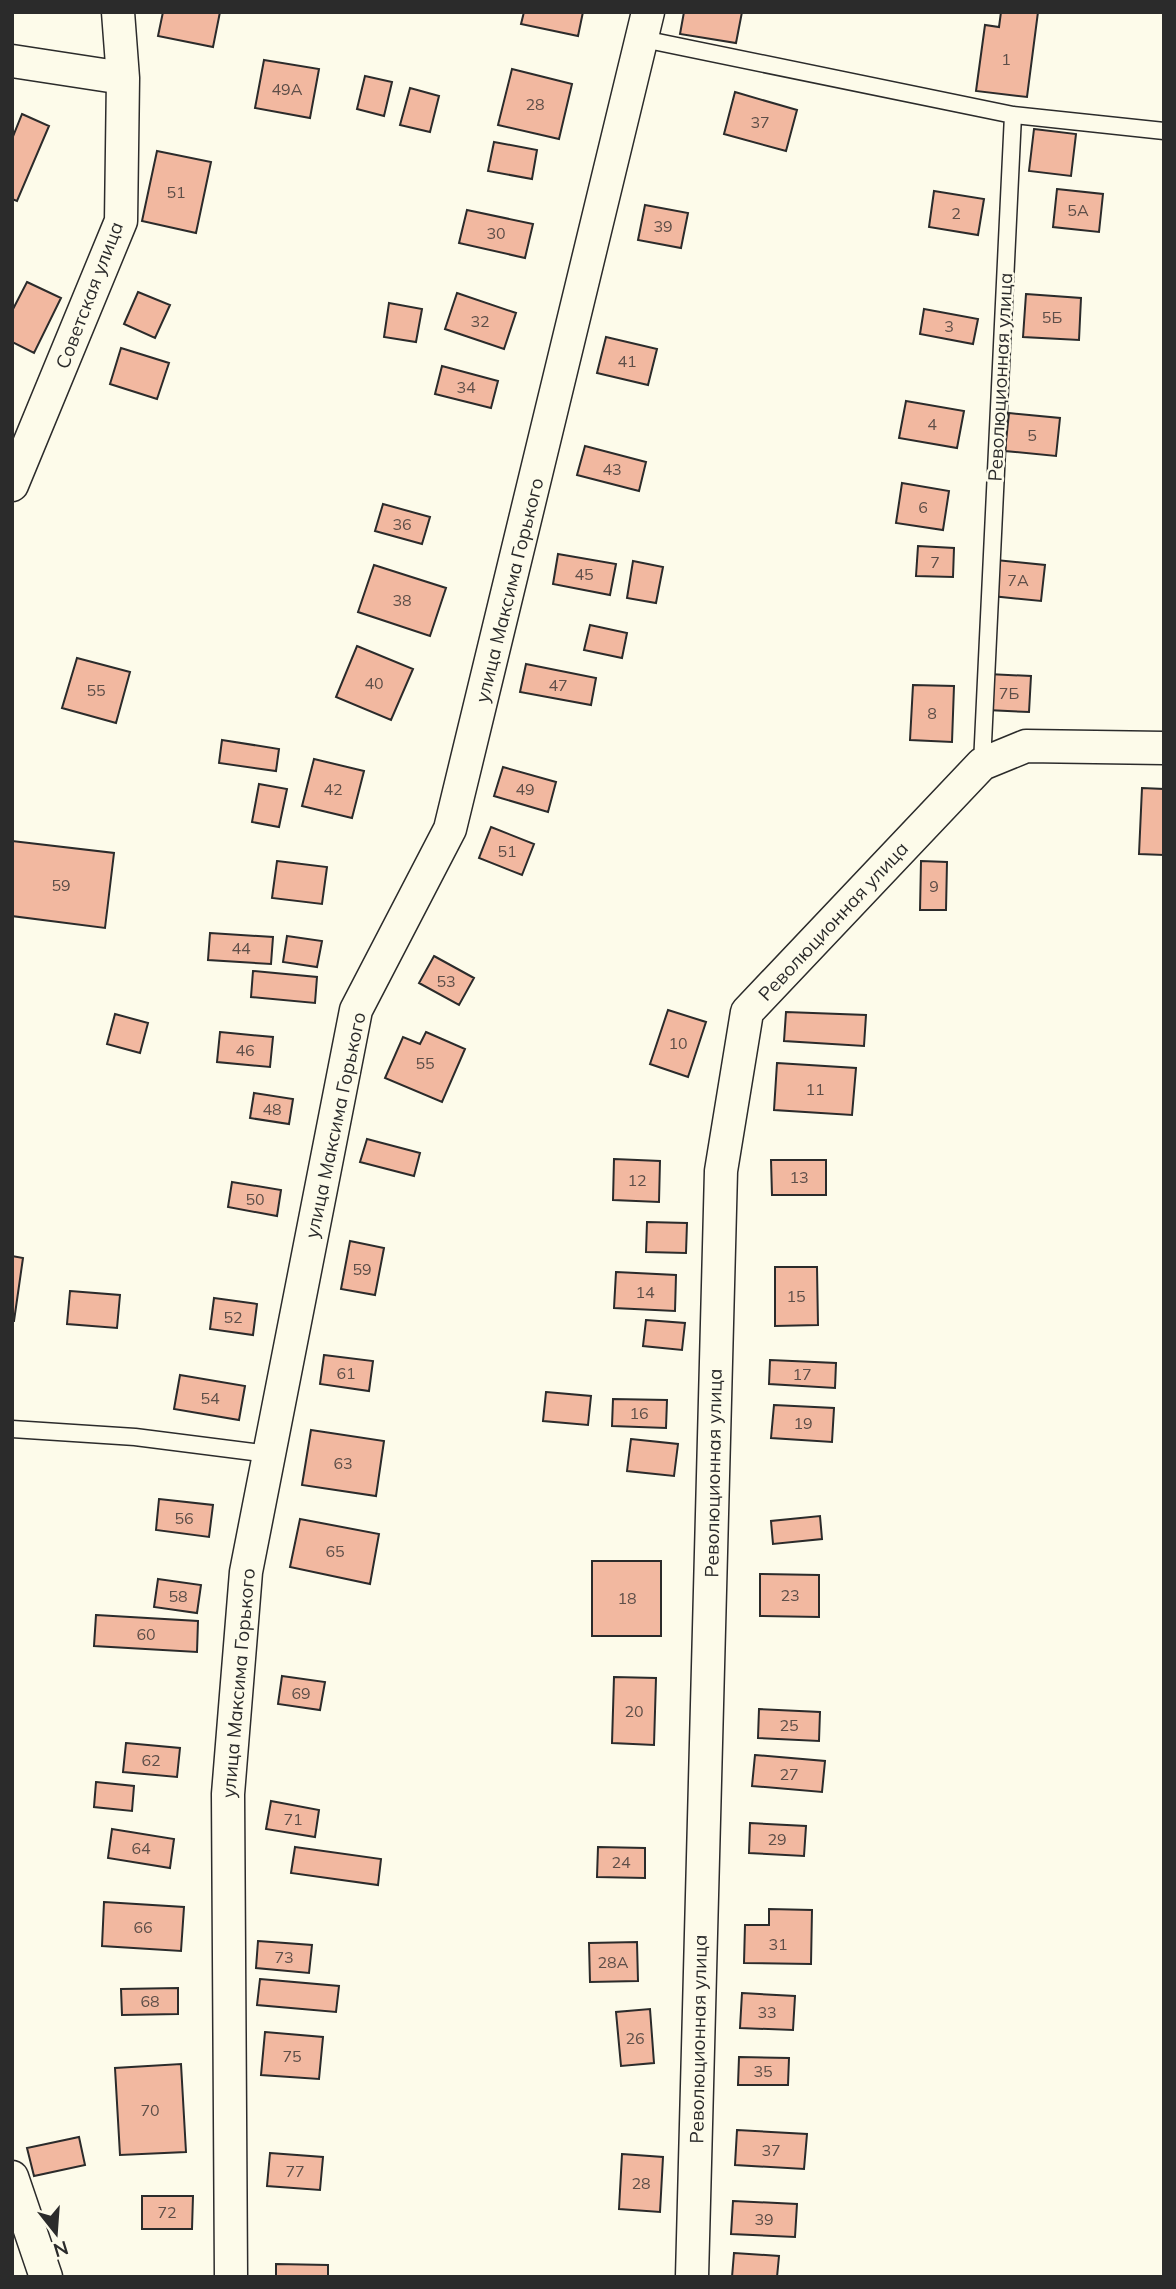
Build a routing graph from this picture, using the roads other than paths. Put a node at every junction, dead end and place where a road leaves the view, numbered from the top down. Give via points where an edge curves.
1 (118, 12) edge
2 (645, 26) edge
3 (12, 61) edge
4 (123, 78) junction
5 (1013, 115) junction
6 (1164, 131) edge
7 (12, 485) edge
8 (1164, 748) edge
9 (982, 764) junction
10 (12, 1429) edge
11 (270, 1454) junction
12 (12, 2177) edge
13 (46, 2277) edge
14 (231, 2277) edge
15 (692, 2277) edge

1 - 4 street, Советская улица
2 - 5 lane
2 - 11 street, улица Максима Горького via 450,829 356,1010
3 - 4 street
4 - 7 street, Советская улица via 121,221
5 - 6 lane
5 - 9 lane, Революционная улица
8 - 9 street, Революционная улица via 1026,746
9 - 15 street, Революционная улица via 747,1012 721,1171
10 - 11 lane via 135,1437
11 - 14 street, улица Максима Горького via 246,1572 228,1794
12 - 13 street

